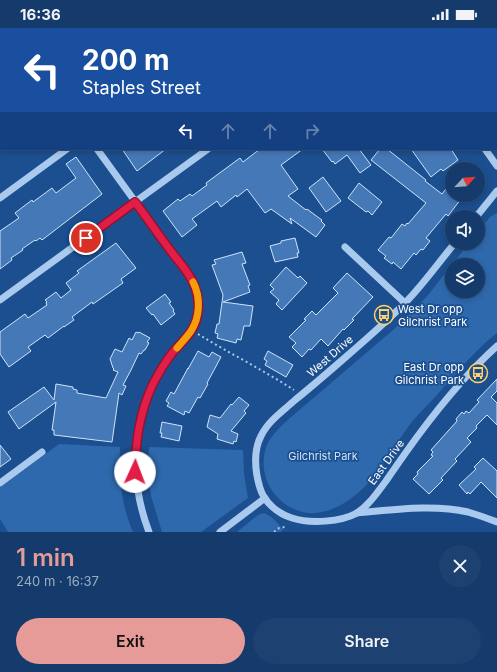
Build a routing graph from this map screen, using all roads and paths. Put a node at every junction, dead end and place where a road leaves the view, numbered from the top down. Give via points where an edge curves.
1 (66, 150) edge
2 (98, 150) edge
3 (207, 150) edge
4 (486, 150) edge
5 (497, 166) edge
6 (497, 191) edge
7 (0, 198) edge
8 (135, 202) junction
9 (482, 210) edge
10 (345, 247) dead end
11 (449, 250) edge
12 (0, 300) edge
13 (405, 303) junction
14 (192, 330) junction
15 (497, 346) edge
16 (302, 395) junction
17 (42, 452) dead end
18 (0, 483) edge
19 (265, 498) junction
20 (356, 513) junction
21 (497, 522) edge
22 (285, 527) dead end
23 (149, 532) edge
24 (220, 532) edge
25 (274, 532) edge

1 - 7 street
2 - 8 street
3 - 8 street
4 - 5 street
6 - 9 street
8 - 12 street
8 - 14 street via 194,286 198,309
10 - 13 street
11 - 13 street, West Drive
13 - 16 street, West Drive
14 - 16 path
14 - 23 street via 155,380 138,427 135,472 143,517
15 - 20 street, East Drive via 447,399 377,493
16 - 19 street, West Drive via 274,419 260,437 256,469
17 - 18 street
19 - 20 street, East Drive via 288,517 311,522 324,522
19 - 24 street
20 - 21 street via 445,509 467,512
22 - 25 path

